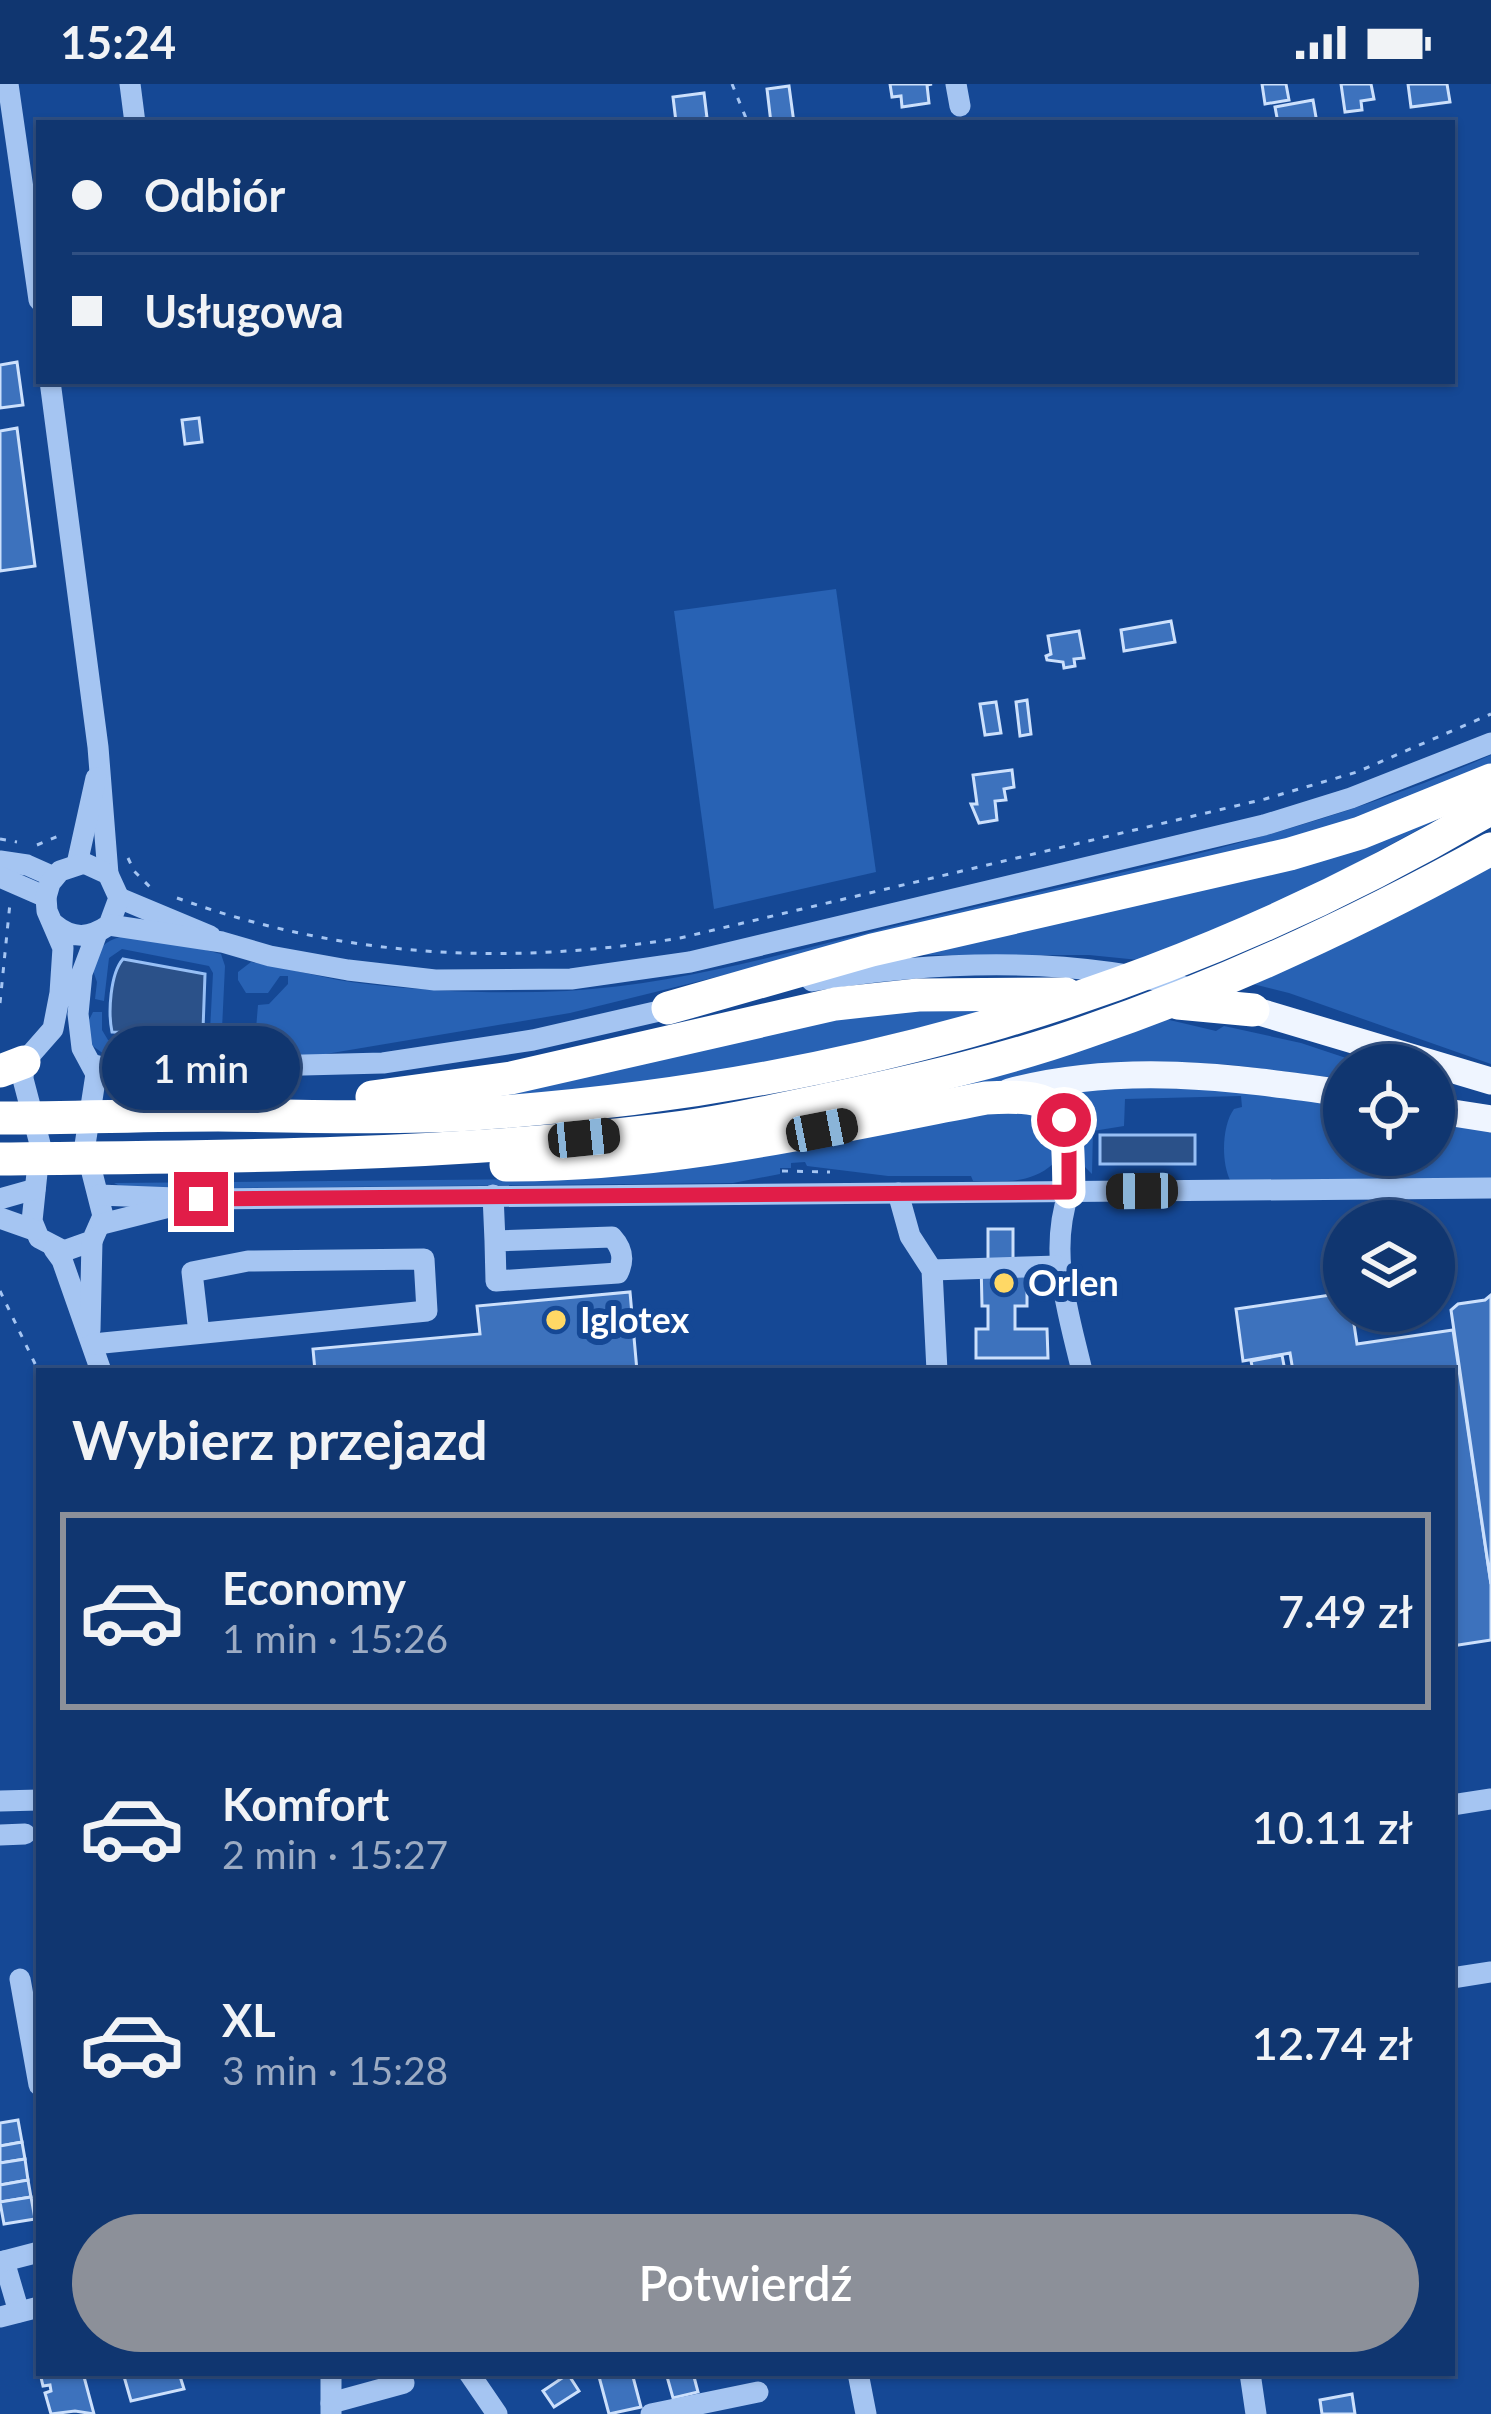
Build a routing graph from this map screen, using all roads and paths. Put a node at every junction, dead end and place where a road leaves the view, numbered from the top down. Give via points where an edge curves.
1 (8, 84) edge
2 (130, 84) edge
3 (732, 84) edge
4 (134, 120) edge
5 (747, 120) edge
6 (36, 279) edge
7 (50, 384) edge
8 (1491, 714) edge
9 (1491, 743) edge
10 (100, 760) junction
11 (1491, 780) edge
12 (1491, 808) edge
13 (84, 831) junction
14 (122, 844) dead end
15 (1491, 849) edge
16 (0, 861) edge
17 (77, 864) junction
18 (108, 874) junction
19 (14, 875) edge
20 (50, 887) junction
21 (160, 892) dead end
22 (173, 897) dead end
23 (119, 898) junction
24 (54, 924) junction
25 (103, 929) junction
26 (222, 942) junction
27 (0, 1003) edge
28 (668, 1008) junction
29 (1253, 1010) junction
30 (88, 1057) junction
31 (23, 1058) edge
32 (1491, 1081) edge
33 (1323, 1090) edge
34 (986, 1098) junction
35 (1455, 1113) edge
36 (209, 1115) junction
37 (0, 1118) edge
38 (1491, 1118) edge
39 (325, 1155) junction
40 (0, 1160) edge
41 (1491, 1188) edge
42 (35, 1189) junction
43 (1069, 1192) junction
44 (898, 1193) junction
45 (99, 1195) junction
46 (494, 1195) junction
47 (0, 1199) edge
48 (201, 1199) junction
49 (0, 1218) edge
50 (34, 1230) junction
51 (97, 1233) junction
52 (495, 1241) junction
53 (54, 1249) junction
54 (1058, 1266) junction
55 (932, 1270) junction
56 (0, 1291) edge
57 (200, 1333) junction
58 (91, 1338) junction
59 (37, 1368) edge
60 (100, 1368) edge
61 (937, 1368) edge
62 (1081, 1368) edge
63 (1491, 1799) edge
64 (36, 1800) edge
65 (0, 1801) edge
66 (1455, 1805) edge
67 (25, 1834) dead end
68 (0, 1835) edge
69 (1491, 1972) edge
70 (1455, 1978) edge
71 (20, 1979) dead end
72 (36, 2068) edge
73 (36, 2253) edge
74 (2, 2261) edge
75 (19, 2312) edge
76 (331, 2376) edge
77 (471, 2376) edge
78 (858, 2376) edge
79 (1250, 2376) edge
80 (404, 2383) dead end
81 (758, 2392) dead end
82 (331, 2409) edge
83 (497, 2414) edge
84 (651, 2414) edge
85 (866, 2414) edge
86 (1256, 2414) edge

1 - 6 street
2 - 4 street
3 - 5 path
7 - 10 street
8 - 22 path via 1358,772 1264,799 614,949 509,956 350,943 274,930
9 - 26 street via 1264,825 629,973 435,980
10 - 13 street
10 - 18 street
11 - 28 highway via 1290,854 872,950
12 - 36 highway via 1262,926 984,1030 746,1082 566,1106
13 - 17 street
13 - 19 path via 31,848
14 - 21 path via 134,871
15 - 39 highway via 1275,959 994,1060 666,1129
16 - 19 street
17 - 18 street
17 - 20 street
18 - 23 street
19 - 20 street
19 - 27 path
20 - 24 street
23 - 25 street
23 - 26 street
24 - 25 street via 74,935
24 - 31 street via 63,948 53,1029
25 - 26 street
25 - 30 street via 82,973 78,1031
28 - 29 street via 904,968 1053,968 1150,979
28 - 30 street via 383,1063 133,1070
29 - 32 main road
29 - 36 highway via 992,992 835,1004 512,1078
30 - 31 street via 61,1038
30 - 45 street via 94,1092 85,1145
31 - 42 street via 40,1144
33 - 34 main road via 1130,1073
34 - 39 highway via 730,1145 571,1164
34 - 43 highway via 1027,1095 1054,1106 1069,1140
35 - 38 main road
36 - 37 highway
39 - 40 highway
41 - 43 street
42 - 47 street
42 - 50 street
43 - 44 street
43 - 54 street
44 - 46 street
44 - 55 street via 910,1236
45 - 48 street
45 - 51 street
46 - 48 street
46 - 52 street
48 - 51 street
49 - 50 street
50 - 53 street
51 - 53 street via 75,1249
51 - 58 street
52 - 52 street via 612,1238 622,1264 618,1273 496,1281
53 - 58 street
54 - 55 street
54 - 62 street
55 - 61 street
56 - 59 path
57 - 57 street via 427,1311 424,1259 248,1261 192,1272
57 - 58 street
58 - 60 street
63 - 66 street
64 - 65 street
67 - 68 street
69 - 70 street
71 - 72 street
73 - 74 street
74 - 75 street
76 - 82 street
77 - 83 street
78 - 85 street
79 - 86 street
80 - 82 street
81 - 84 street

